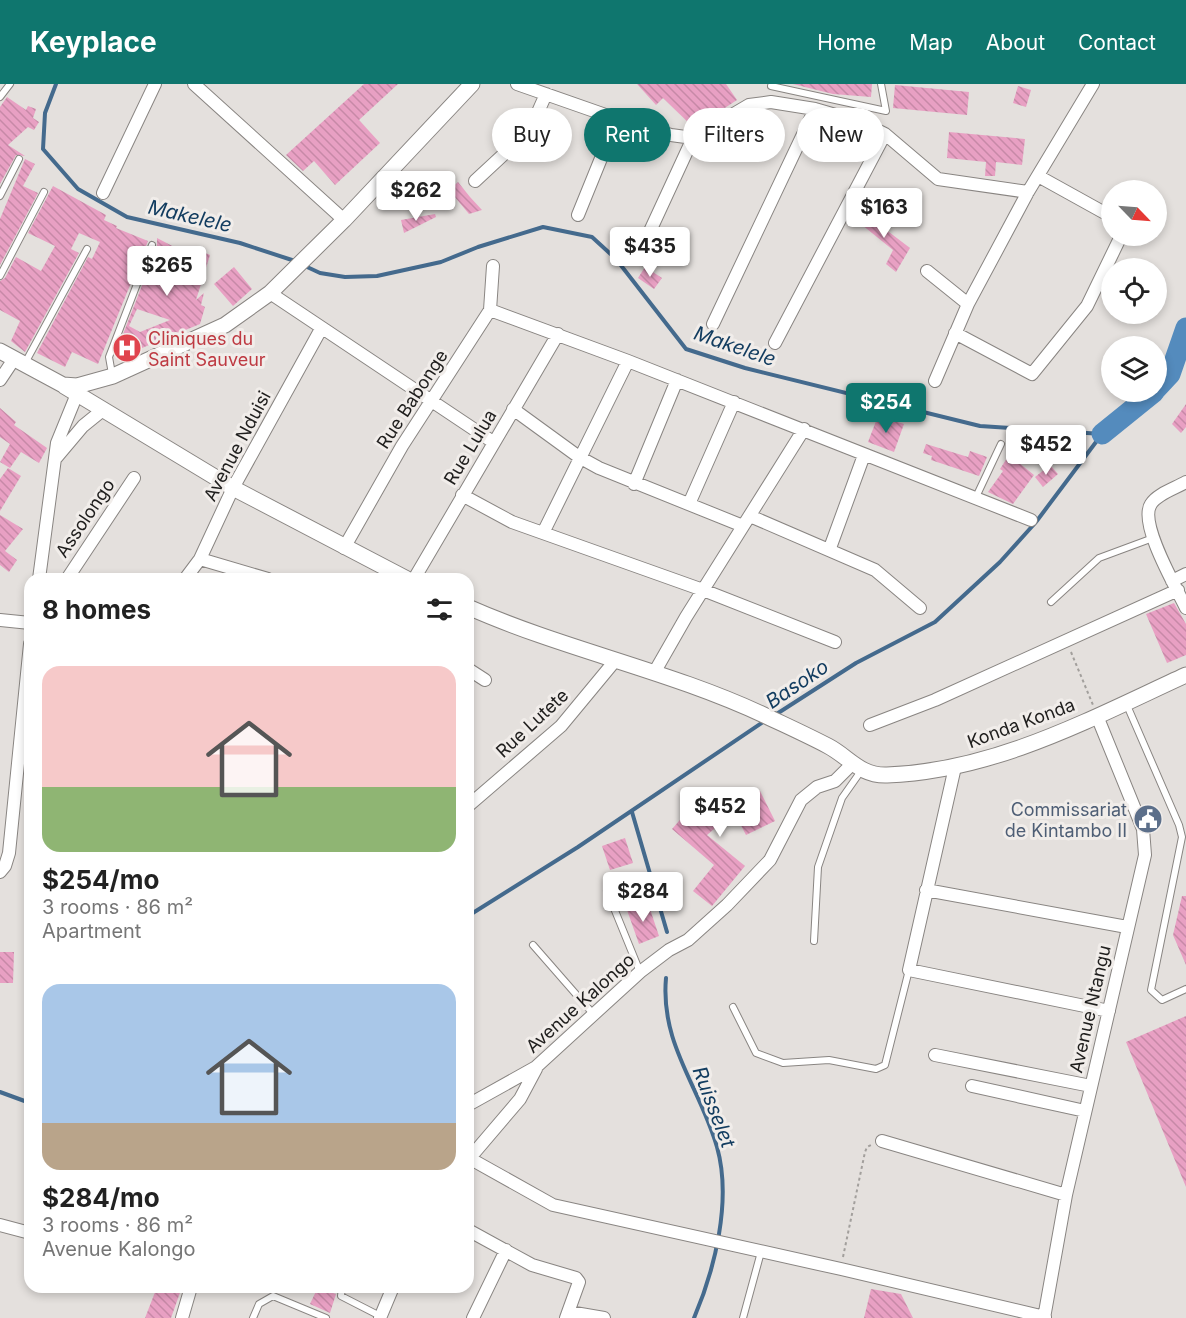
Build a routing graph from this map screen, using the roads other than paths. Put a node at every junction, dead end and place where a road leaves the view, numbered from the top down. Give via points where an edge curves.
1 (10, 84) edge
2 (155, 84) edge
3 (194, 84) edge
4 (472, 84) edge
5 (517, 84) edge
6 (881, 84) edge
7 (1093, 84) edge
8 (771, 86) dead end
9 (546, 94) junction
10 (0, 97) edge
11 (587, 108) edge
12 (744, 108) edge
13 (809, 108) edge
14 (885, 134) joint
15 (797, 147) edge
16 (19, 159) dead end
17 (683, 160) edge
18 (599, 162) edge
19 (1038, 176) junction
20 (475, 181) dead end
21 (44, 192) dead end
22 (1028, 192) junction
23 (103, 193) dead end
24 (0, 196) edge
25 (1101, 211) edge
26 (578, 214) dead end
27 (344, 220) junction
28 (152, 245) dead end
29 (1117, 246) edge
30 (87, 249) dead end
31 (639, 255) dead end
32 (493, 266) dead end
33 (927, 271) dead end
34 (0, 276) edge
35 (270, 293) junction
36 (968, 304) junction
37 (490, 310) junction
38 (713, 324) dead end
39 (321, 329) junction
40 (955, 333) junction
41 (558, 334) junction
42 (775, 343) dead end
43 (12, 358) edge
44 (628, 361) junction
45 (113, 376) junction
46 (0, 380) edge
47 (677, 380) junction
48 (935, 381) dead end
49 (63, 386) junction
50 (77, 394) junction
51 (734, 402) junction
52 (432, 403) junction
53 (104, 409) junction
54 (513, 409) junction
55 (804, 429) junction
56 (493, 442) junction
57 (1001, 444) dead end
58 (864, 455) junction
59 (579, 457) junction
60 (54, 461) junction
61 (134, 478) dead end
62 (1186, 482) edge
63 (634, 484) junction
64 (233, 488) junction
65 (462, 495) junction
66 (976, 497) junction
67 (689, 504) junction
68 (1031, 520) dead end
69 (746, 521) junction
70 (543, 534) junction
71 (1153, 538) junction
72 (344, 548) junction
73 (830, 548) junction
74 (200, 559) junction
75 (40, 573) edge
76 (71, 573) edge
77 (190, 573) edge
78 (248, 573) edge
79 (395, 573) edge
80 (417, 573) edge
81 (1186, 574) edge
82 (1175, 586) junction
83 (703, 590) junction
84 (1051, 602) dead end
85 (920, 608) dead end
86 (1186, 608) edge
87 (474, 610) edge
88 (0, 620) edge
89 (24, 622) edge
90 (835, 642) dead end
91 (614, 662) junction
92 (474, 673) edge
93 (654, 673) junction
94 (1186, 675) edge
95 (485, 680) dead end
96 (1126, 703) junction
97 (1097, 716) junction
98 (870, 725) dead end
99 (24, 731) edge
100 (856, 767) junction
101 (955, 767) junction
102 (474, 801) edge
103 (1183, 825) edge
104 (0, 872) edge
105 (926, 890) junction
106 (607, 891) dead end
107 (1127, 927) junction
108 (814, 941) dead end
109 (533, 945) dead end
110 (909, 970) junction
111 (640, 972) junction
112 (1186, 989) edge
113 (733, 1007) dead end
114 (1109, 1011) junction
115 (595, 1017) junction
116 (935, 1055) dead end
117 (536, 1068) junction
118 (972, 1086) dead end
119 (1091, 1086) junction
120 (474, 1103) edge
121 (1085, 1111) junction
122 (882, 1142) road end
123 (474, 1153) edge
124 (474, 1162) edge
125 (1066, 1195) junction
126 (0, 1225) edge
127 (24, 1231) edge
128 (474, 1233) edge
129 (506, 1250) junction
130 (761, 1252) junction
131 (189, 1293) edge
132 (341, 1293) edge
133 (391, 1293) edge
134 (567, 1315) edge
135 (381, 1317) edge
136 (182, 1318) edge
137 (253, 1318) edge
138 (326, 1318) edge
139 (473, 1318) edge
140 (604, 1318) edge
141 (742, 1318) edge
142 (1044, 1318) edge

1 - 10 lane
2 - 23 street
3 - 27 street
4 - 27 street
5 - 9 street
6 - 8 lane via 886,111
7 - 19 street
9 - 11 street
9 - 20 street via 530,130
12 - 13 street via 771,102
14 - 22 street via 938,179
14 - 42 street
15 - 38 street
16 - 24 lane
17 - 31 street
18 - 26 street
19 - 22 street
19 - 25 street
21 - 34 lane
22 - 36 street
27 - 35 street
28 - 45 lane via 109,357
29 - 40 street via 1087,306 1032,374
30 - 43 lane
32 - 37 street, Rue Babonge
33 - 36 street
35 - 39 street
35 - 45 street via 225,326
36 - 40 street
37 - 41 street
37 - 52 street, Rue Babonge
39 - 52 street
39 - 64 street, Avenue Nduisi
40 - 48 street
41 - 44 street
41 - 54 street, Rue Lulua
43 - 46 street
43 - 49 street
44 - 47 street
44 - 59 street
45 - 49 street via 85,385
47 - 51 street
47 - 63 street
49 - 50 street
50 - 53 street
50 - 60 street via 62,426
51 - 55 street
51 - 67 street
52 - 56 street
52 - 72 street, Rue Babonge via 402,446
53 - 60 street via 83,426
53 - 64 street
54 - 56 street, Rue Lulua
54 - 59 street
55 - 58 street
55 - 69 street
56 - 65 street, Rue Lulua
57 - 66 lane
58 - 66 street
58 - 73 street
59 - 63 street
59 - 70 street
60 - 75 street
61 - 76 street, Assolongo
62 - 71 street via 1150,505
63 - 67 street
64 - 72 street
64 - 74 street, Avenue Nduisi
65 - 70 street
65 - 80 street, Rue Lulua
66 - 68 street
67 - 69 street
69 - 73 street
69 - 83 street
70 - 83 street
71 - 82 street
71 - 84 lane via 1099,558
72 - 79 street
73 - 85 street via 875,570
74 - 77 street, Avenue Nduisi
74 - 78 street
81 - 82 street
82 - 86 street
82 - 98 street via 935,700
83 - 90 street
83 - 93 street
87 - 91 street
88 - 89 street
91 - 93 street
91 - 102 street, Rue Lutete via 561,726
92 - 95 street
93 - 100 street via 752,709 831,747
94 - 96 street, Konda Konda
96 - 97 street, Konda Konda
96 - 103 lane
97 - 101 street, Konda Konda via 1029,746
97 - 107 street, Avenue Ntangu via 1145,840 1145,855
99 - 104 street via 9,853
100 - 101 street, Konda Konda via 885,775
100 - 108 lane via 818,867
100 - 111 street, Avenue Kalongo via 801,800 770,860 688,940
101 - 105 street
103 - 112 lane via 1151,990 1162,999
105 - 107 street
105 - 110 street
106 - 111 lane
107 - 114 street, Avenue Ntangu
109 - 115 lane
110 - 113 lane via 885,1065 876,1070 829,1060 783,1063 756,1053
110 - 114 street
111 - 115 street, Avenue Kalongo
114 - 119 street, Avenue Ntangu
115 - 117 street, Avenue Kalongo
116 - 119 street
117 - 120 street, Avenue Kalongo
117 - 123 street via 520,1099
118 - 121 street
119 - 121 street, Avenue Ntangu
121 - 125 street, Avenue Ntangu
122 - 125 street
124 - 130 street via 553,1205
125 - 142 street, Avenue Ntangu
126 - 127 street
128 - 129 street
129 - 134 street via 532,1264 576,1278 579,1282
129 - 139 street
130 - 141 lane
130 - 142 street
131 - 136 street
132 - 135 lane
133 - 135 street
134 - 140 street
137 - 138 lane via 258,1304 273,1296

